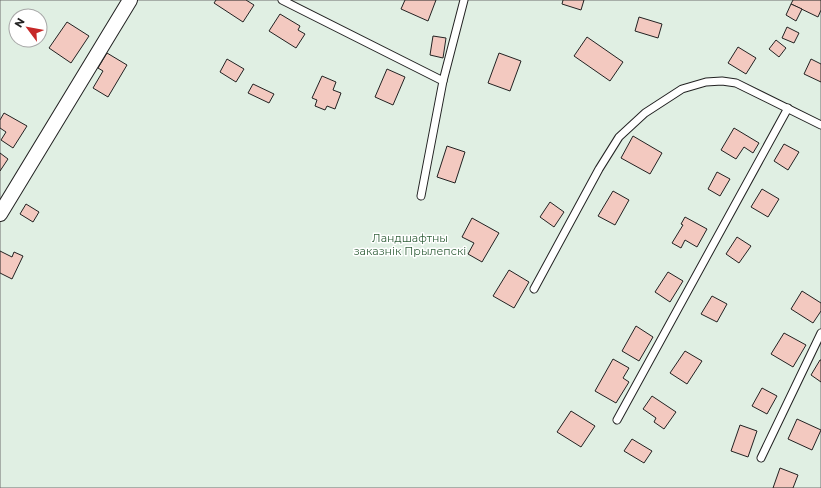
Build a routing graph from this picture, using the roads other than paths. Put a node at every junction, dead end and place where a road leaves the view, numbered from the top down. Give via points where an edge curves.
1 (130, 0) edge
2 (282, 0) edge
3 (464, 0) edge
4 (444, 81) junction
5 (788, 108) junction
6 (821, 125) edge
7 (421, 196) dead end
8 (0, 214) edge
9 (534, 289) dead end
10 (821, 333) edge
11 (617, 420) dead end
12 (760, 458) dead end

1 - 8 street
2 - 4 lane
3 - 4 lane
4 - 7 lane
5 - 6 lane
5 - 9 lane via 736,83 722,81 706,82 682,89 645,113 619,138
5 - 11 lane
10 - 12 lane

